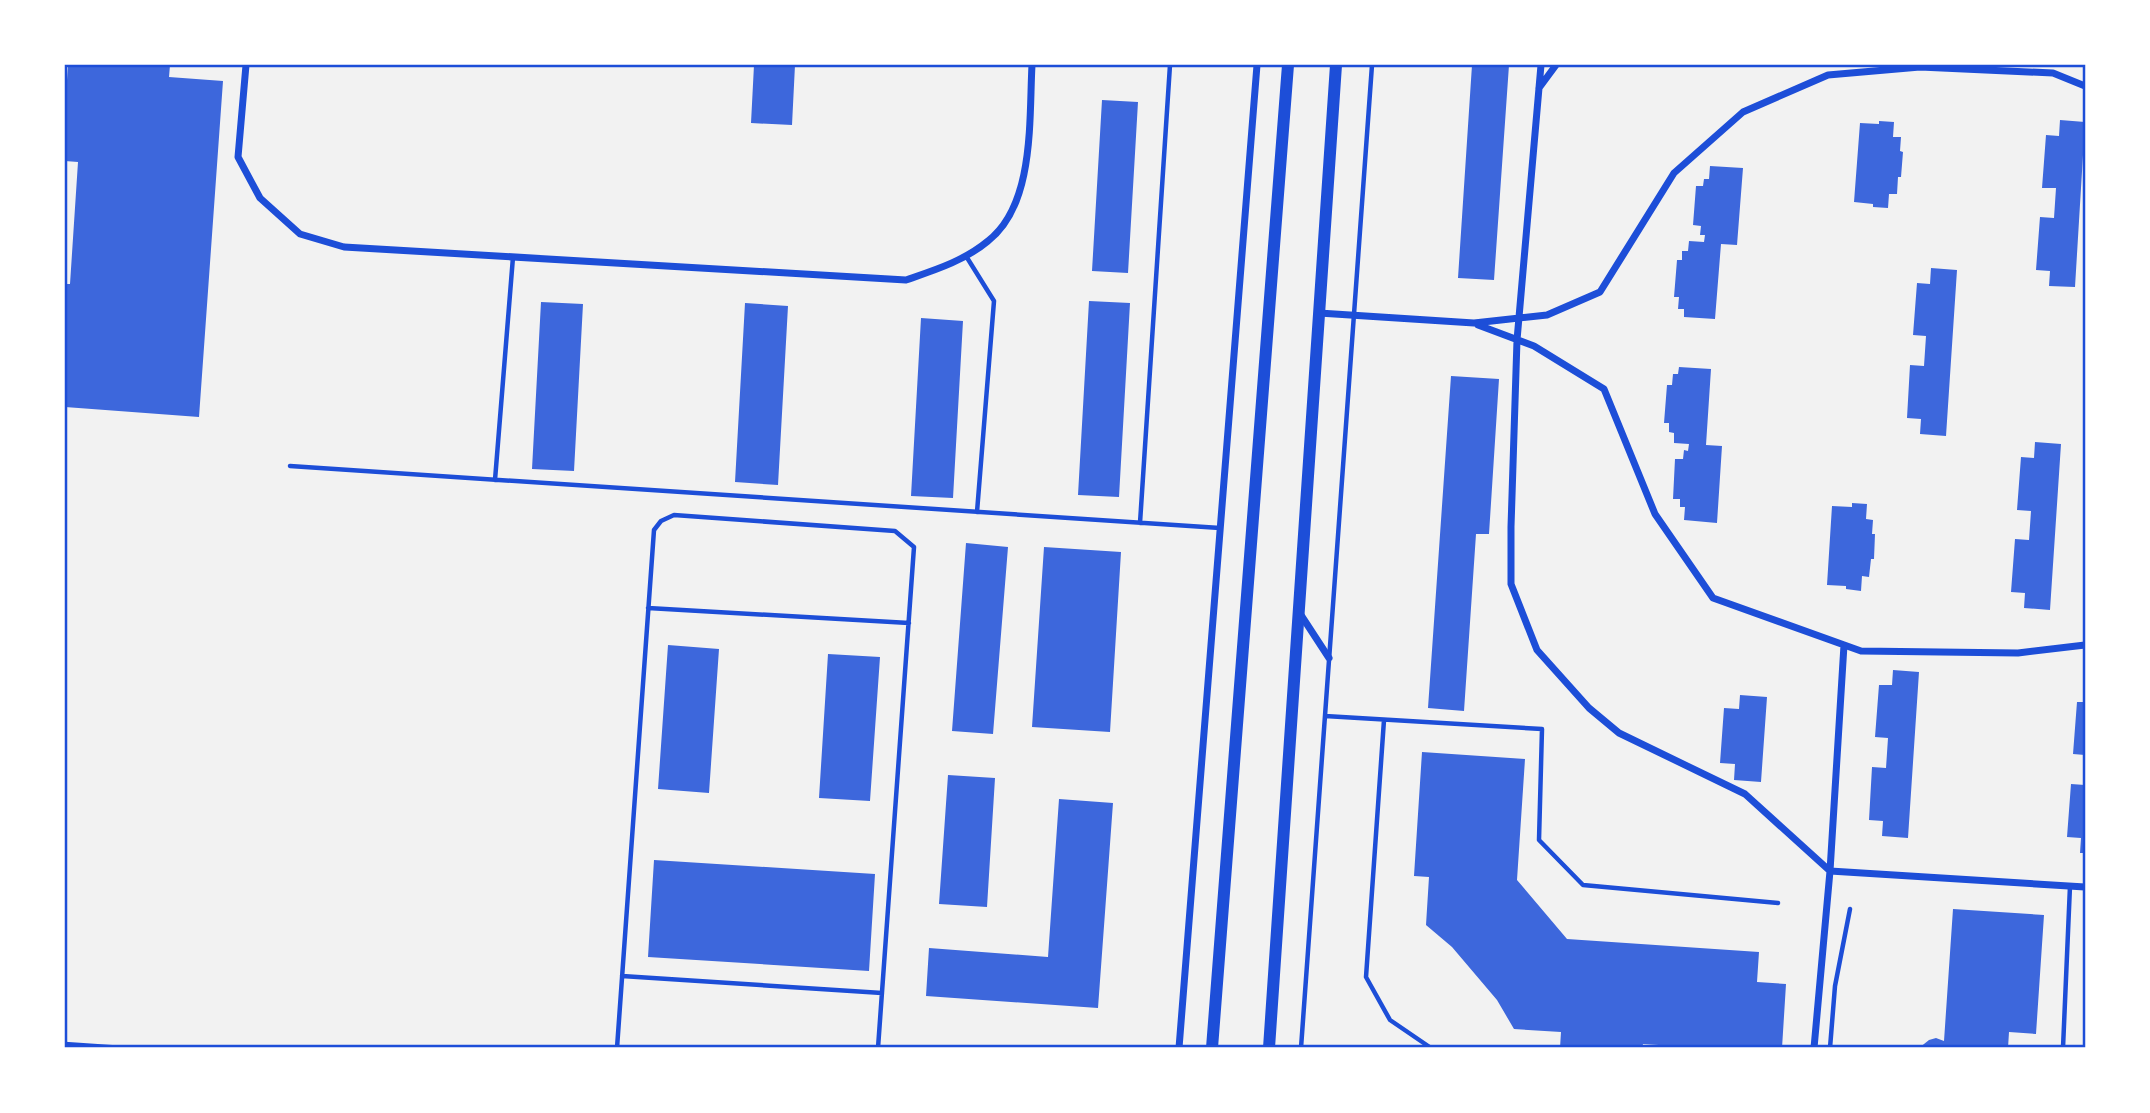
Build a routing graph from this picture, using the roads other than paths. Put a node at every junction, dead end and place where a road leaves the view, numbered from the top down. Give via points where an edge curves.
1 (246, 65) edge
2 (1032, 65) edge
3 (1170, 65) edge
4 (1257, 65) edge
5 (1288, 65) edge
6 (1336, 65) edge
7 (1372, 65) edge
8 (1541, 65) edge
9 (1556, 65) edge
10 (1984, 67) edge
11 (1872, 68) edge
12 (2085, 86) edge
13 (1539, 88) junction
14 (966, 255) junction
15 (513, 257) junction
16 (1319, 313) junction
17 (1354, 315) junction
18 (1520, 318) junction
19 (1474, 323) junction
20 (1517, 340) junction
21 (290, 466) dead end
22 (495, 480) junction
23 (977, 512) junction
24 (1140, 523) junction
25 (1220, 528) junction
26 (648, 608) junction
27 (1298, 610) junction
28 (909, 623) junction
29 (1844, 645) junction
30 (2085, 645) edge
31 (1329, 658) junction
32 (1325, 716) junction
33 (1384, 720) junction
34 (1830, 870) junction
35 (2070, 886) junction
36 (2085, 887) edge
37 (1778, 903) dead end
38 (1850, 909) dead end
39 (622, 976) junction
40 (882, 993) junction
41 (65, 1044) edge
42 (122, 1048) edge
43 (617, 1048) edge
44 (878, 1048) edge
45 (1179, 1048) edge
46 (1212, 1048) edge
47 (1269, 1048) edge
48 (1301, 1048) edge
49 (1431, 1048) edge
50 (1814, 1048) edge
51 (1830, 1048) edge
52 (2063, 1048) edge

1 - 15 street via 238,157 260,198 300,234 344,247
2 - 14 street via 1025,169 1012,213 989,241
3 - 24 lane
4 - 25 street
5 - 46 main road
6 - 16 main road
7 - 17 lane
8 - 13 street
9 - 13 street
10 - 11 street
10 - 12 street via 2053,73
11 - 18 street via 1828,75 1743,112 1674,173 1600,292 1547,315
13 - 18 street
14 - 15 street via 906,280
14 - 23 lane via 994,301
15 - 22 lane
16 - 17 street
16 - 27 main road
17 - 19 street
17 - 31 lane
18 - 19 street
18 - 20 street
19 - 20 street
20 - 29 street via 1604,389 1655,514 1713,598
20 - 34 street via 1511,584 1537,650 1619,733 1745,794
21 - 22 lane
22 - 23 lane
23 - 24 lane
24 - 25 lane
25 - 45 street
26 - 28 lane
26 - 28 lane via 654,530 674,515 895,531 914,547
26 - 39 lane
27 - 31 street
27 - 47 main road
28 - 40 lane
29 - 30 street via 1861,651 2018,653
29 - 34 street
31 - 32 lane
32 - 33 lane
32 - 48 lane
33 - 37 lane via 1542,729 1539,840 1583,885
33 - 49 lane via 1366,976 1390,1020
34 - 35 street
34 - 50 street
35 - 36 street
35 - 52 lane
38 - 51 lane via 1835,986
39 - 40 lane
39 - 43 lane
40 - 44 lane
41 - 42 lane

